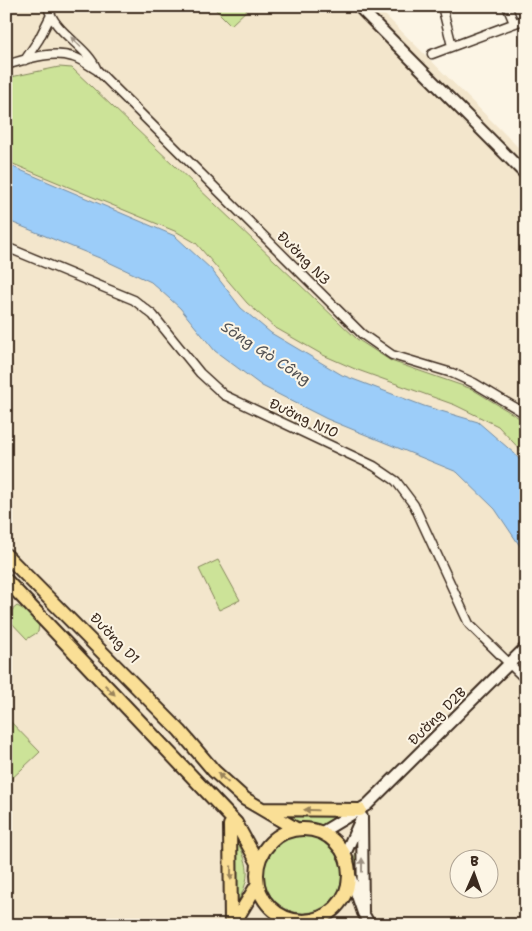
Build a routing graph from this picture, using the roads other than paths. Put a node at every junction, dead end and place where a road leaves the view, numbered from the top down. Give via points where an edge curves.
1 (48, 6) edge
2 (358, 6) edge
3 (442, 6) edge
4 (507, 6) edge
5 (50, 17) junction
6 (526, 19) edge
7 (514, 24) junction
8 (452, 46) junction
9 (432, 54) dead end
10 (25, 60) junction
11 (6, 65) edge
12 (97, 70) junction
13 (526, 175) edge
14 (6, 246) edge
15 (526, 414) edge
16 (6, 555) edge
17 (6, 580) edge
18 (526, 647) edge
19 (509, 664) junction
20 (526, 680) edge
21 (140, 721) junction
22 (260, 809) junction
23 (363, 811) junction
24 (232, 824) junction
25 (296, 829) junction
26 (322, 832) junction
27 (345, 854) junction
28 (258, 863) junction
29 (350, 875) junction
30 (257, 885) junction
31 (363, 913) junction
32 (297, 921) junction
33 (317, 923) edge
34 (231, 925) edge
35 (282, 925) edge
36 (370, 925) edge

1 - 5 street
2 - 13 street
3 - 8 street
4 - 7 street
5 - 10 street
12 -> 5 street, Đường N3 via 79,45
6 - 7 street
7 - 8 street
8 - 9 street
10 - 11 street, Đường N3
10 - 12 street, Đường N3 via 59,55 73,57
12 - 15 street, Đường N3 via 362,334 392,355 452,373
14 - 19 street, Đường N10 via 134,300 154,315 200,373 224,395 374,466 396,481 414,505 469,624
22 -> 16 main road, Đường D1 via 214,771 180,730
17 -> 21 main road
18 - 19 street, Đường D2B
19 - 20 street, Đường N10
19 - 23 street, Đường D2B
21 - 24 main road via 143,732
21 - 24 main road via 236,823
23 -> 22 main road
22 - 25 main road, Đường D1
23 - 26 street, Đường D2B
23 - 27 street, Đường D2B
31 -> 23 street
24 - 28 main road
24 -> 34 main road
25 - 26 main road
25 - 28 main road via 272,840
26 - 27 main road
27 - 29 main road
28 - 30 main road
29 - 31 street
29 - 33 main road via 343,899
30 - 32 main road via 271,909
30 - 34 main road
31 - 36 street
32 - 33 main road
32 - 35 main road

